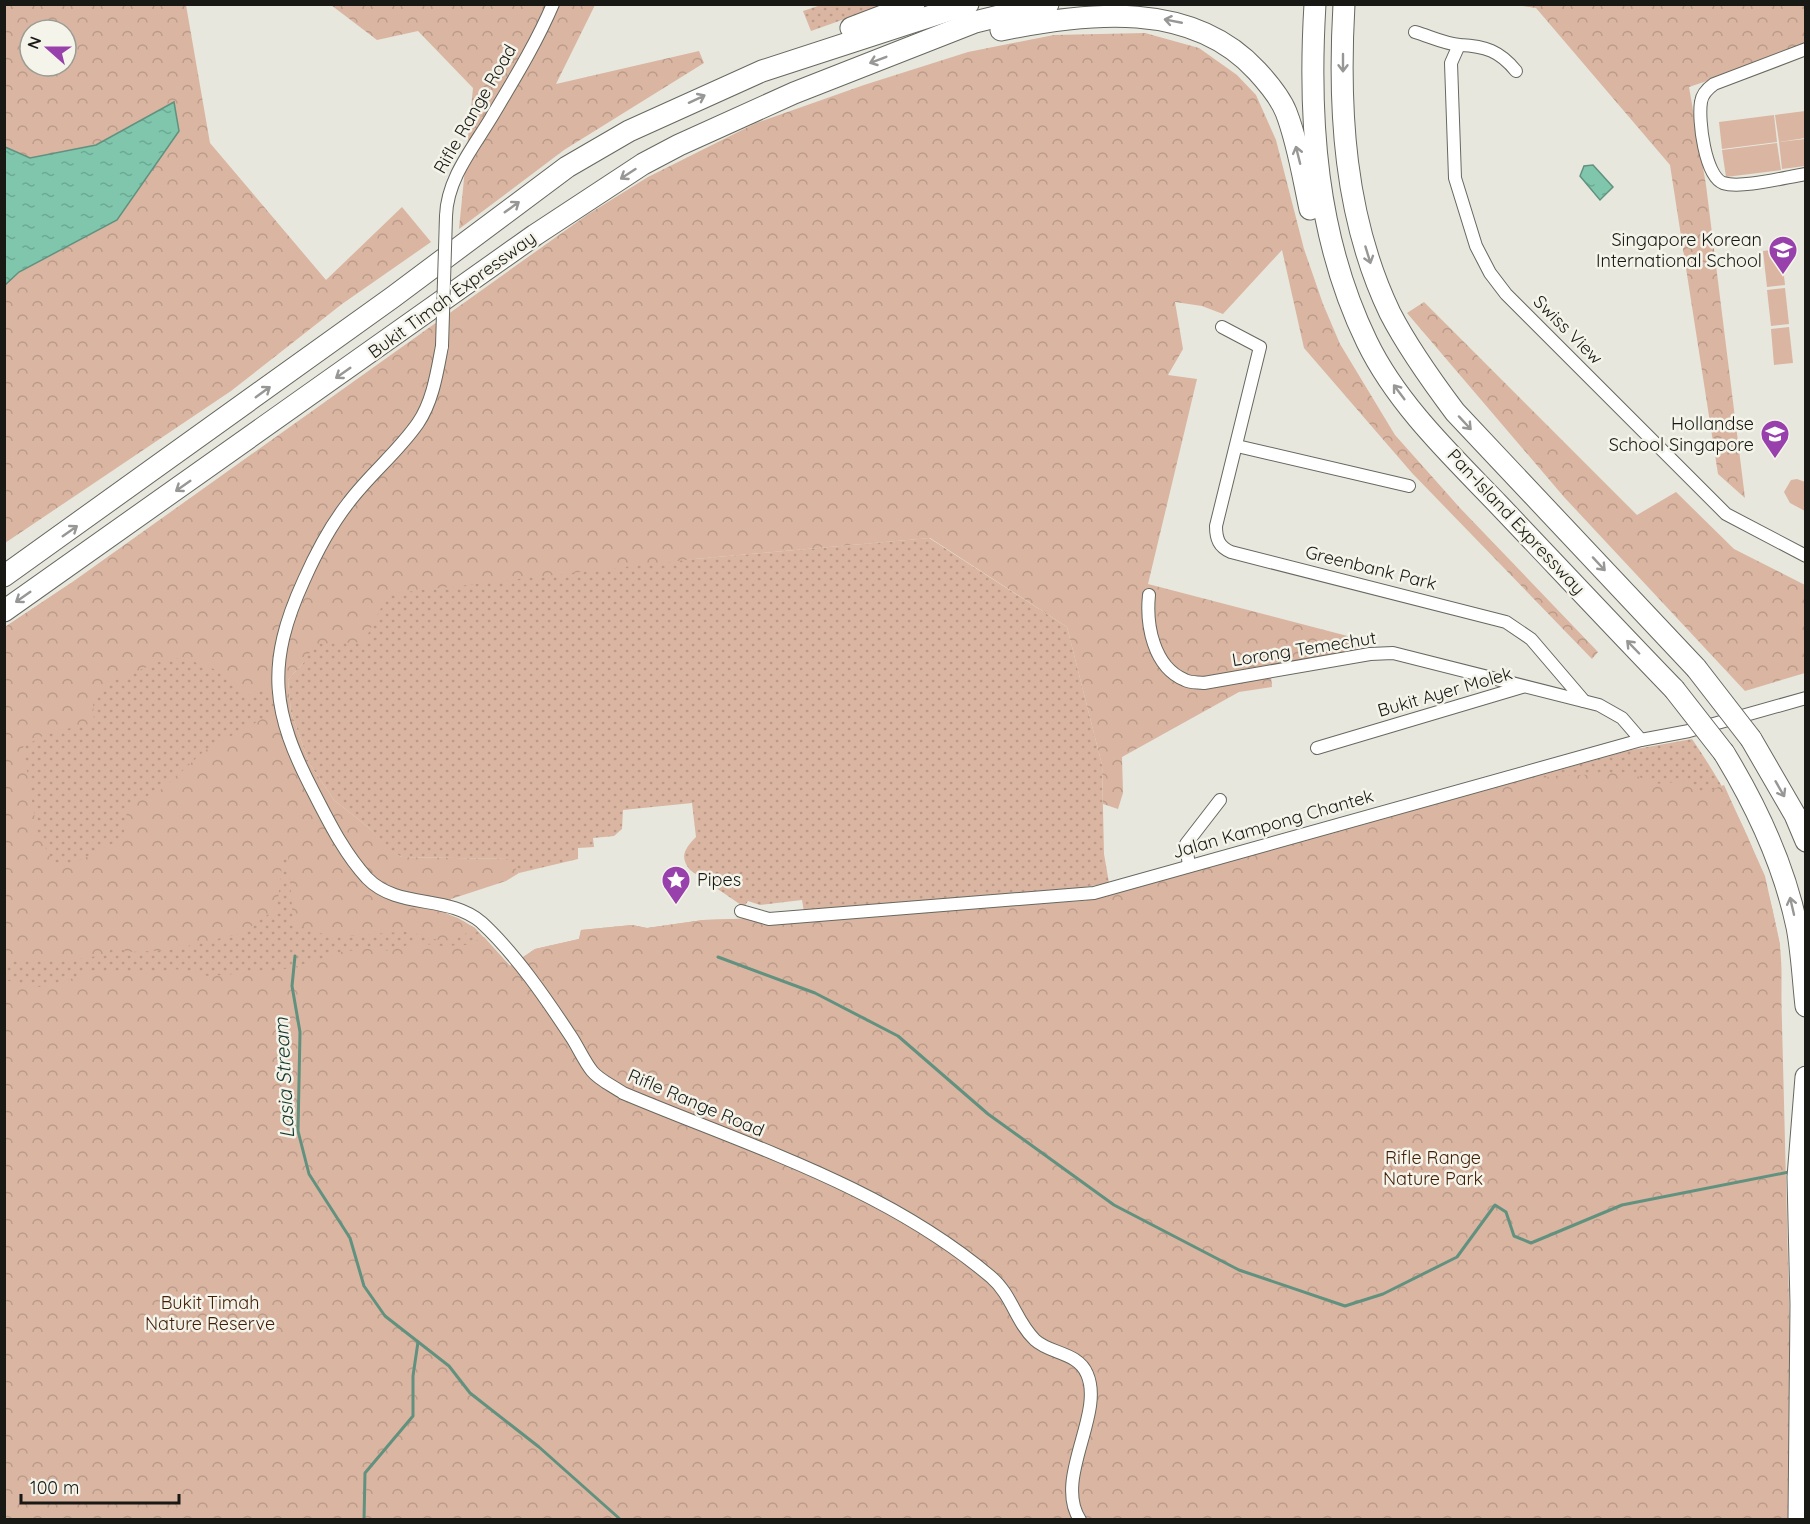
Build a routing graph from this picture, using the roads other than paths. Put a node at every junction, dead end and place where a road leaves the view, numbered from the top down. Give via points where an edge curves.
1 (553, 4) edge
2 (914, 4) edge
3 (968, 4) edge
4 (1048, 4) edge
5 (1315, 4) edge
6 (1344, 4) edge
7 (1414, 32) dead end
8 (932, 39) junction
9 (1459, 45) junction
10 (1806, 49) edge
11 (794, 60) junction
12 (1516, 71) dead end
13 (1806, 174) edge
14 (1345, 288) junction
15 (1222, 327) dead end
16 (1237, 446) junction
17 (1409, 486) dead end
18 (1806, 556) edge
19 (4, 576) edge
20 (1149, 595) dead end
21 (4, 610) edge
22 (1524, 687) junction
23 (1806, 698) edge
24 (1584, 701) junction
25 (1641, 741) junction
26 (1317, 748) dead end
27 (1220, 800) dead end
28 (1806, 841) edge
29 (1189, 866) junction
30 (741, 910) dead end
31 (1806, 1006) edge
32 (1806, 1077) edge
33 (1080, 1520) edge
34 (1799, 1520) edge

1 - 33 street, Rifle Range Road, bridge via 449,192 442,346 431,398 418,423 349,502 319,547 299,591 279,652 279,698 285,730 334,832 368,879 406,898 449,905 481,923 537,987 593,1072 623,1093 873,1197 940,1236 1005,1290 1025,1329 1037,1342 1077,1361 1087,1372 1091,1390 1072,1485 1072,1504
2 - 11 highway via 815,42
3 - 11 highway
4 - 8 highway, Bukit Timah Expressway via 975,22
5 - 14 highway, Pan-Island Expressway via 1311,72 1319,180 1331,243
6 -> 28 highway, Pan-Island Expressway, bridge via 1343,96 1348,177 1368,257 1390,313 1422,368 1455,412 1696,668 1751,739
7 - 9 street
14 -> 8 highway via 1323,262 1285,110 1262,76 1228,43 1185,23 1151,16 1053,20 953,41
8 -> 21 highway, Bukit Timah Expressway via 794,93 643,164 535,235
9 - 12 street via 1494,50
9 - 18 street, Swiss View via 1451,63 1455,178 1476,246 1490,273 1506,294 1726,514
10 - 13 street via 1714,84 1703,96 1700,111 1709,168 1719,180 1736,184
19 -> 11 highway, Bukit Timah Expressway via 383,304 567,166 707,94
31 -> 14 highway, Pan-Island Expressway, bridge via 1790,896 1763,825 1724,753 1674,689 1411,408 1368,343
15 - 16 street, Greenbank Park via 1260,346
16 - 17 street
16 - 24 street, Greenbank Park via 1216,526 1218,541 1225,549 1506,622 1532,639
20 - 22 street, Lorong Temechut via 1150,638 1185,681 1204,683 1393,653
22 - 24 street, Bukit Ayer Molek
22 - 26 street, Bukit Ayer Molek
23 - 25 street, Jalan Kampong Chantek
24 - 25 street, Bukit Ayer Molek via 1616,713
25 - 29 street, Jalan Kampong Chantek
27 - 29 street via 1186,844
29 - 30 street, Jalan Kampong Chantek via 1074,896 769,919
32 - 34 highway via 1798,1177

